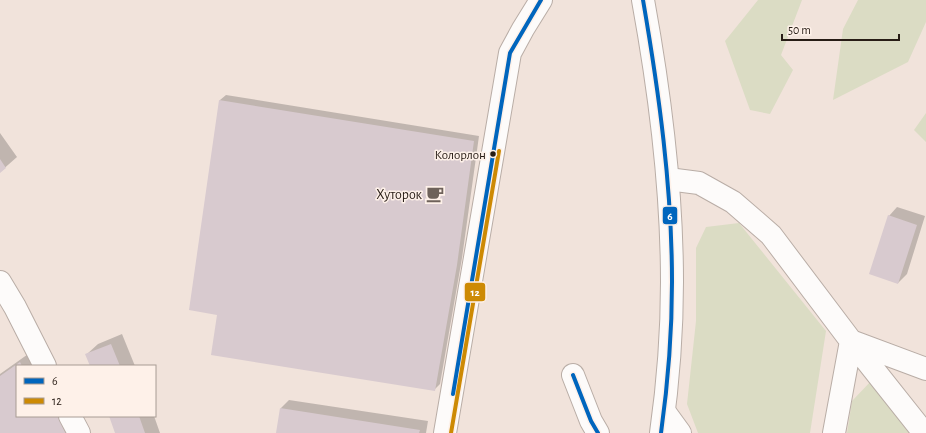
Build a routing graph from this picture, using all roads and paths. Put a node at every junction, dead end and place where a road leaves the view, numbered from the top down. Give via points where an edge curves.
1 (541, 0) edge
2 (643, 0) edge
3 (668, 178) junction
4 (0, 282) edge
5 (851, 341) junction
6 (44, 365) edge
7 (926, 369) edge
8 (572, 375) dead end
9 (664, 411) junction
10 (71, 417) edge
11 (79, 433) edge
12 (445, 433) edge
13 (598, 433) edge
14 (661, 433) edge
15 (680, 433) edge
16 (834, 433) edge
17 (924, 433) edge

1 - 12 main road via 510,54
2 - 3 main road via 663,125
3 - 5 main road via 700,182 733,202 766,230
3 - 9 main road via 672,283
4 - 6 main road
5 - 7 main road
5 - 16 main road
5 - 17 main road
8 - 13 main road
9 - 14 main road
9 - 15 main road
10 - 11 main road

